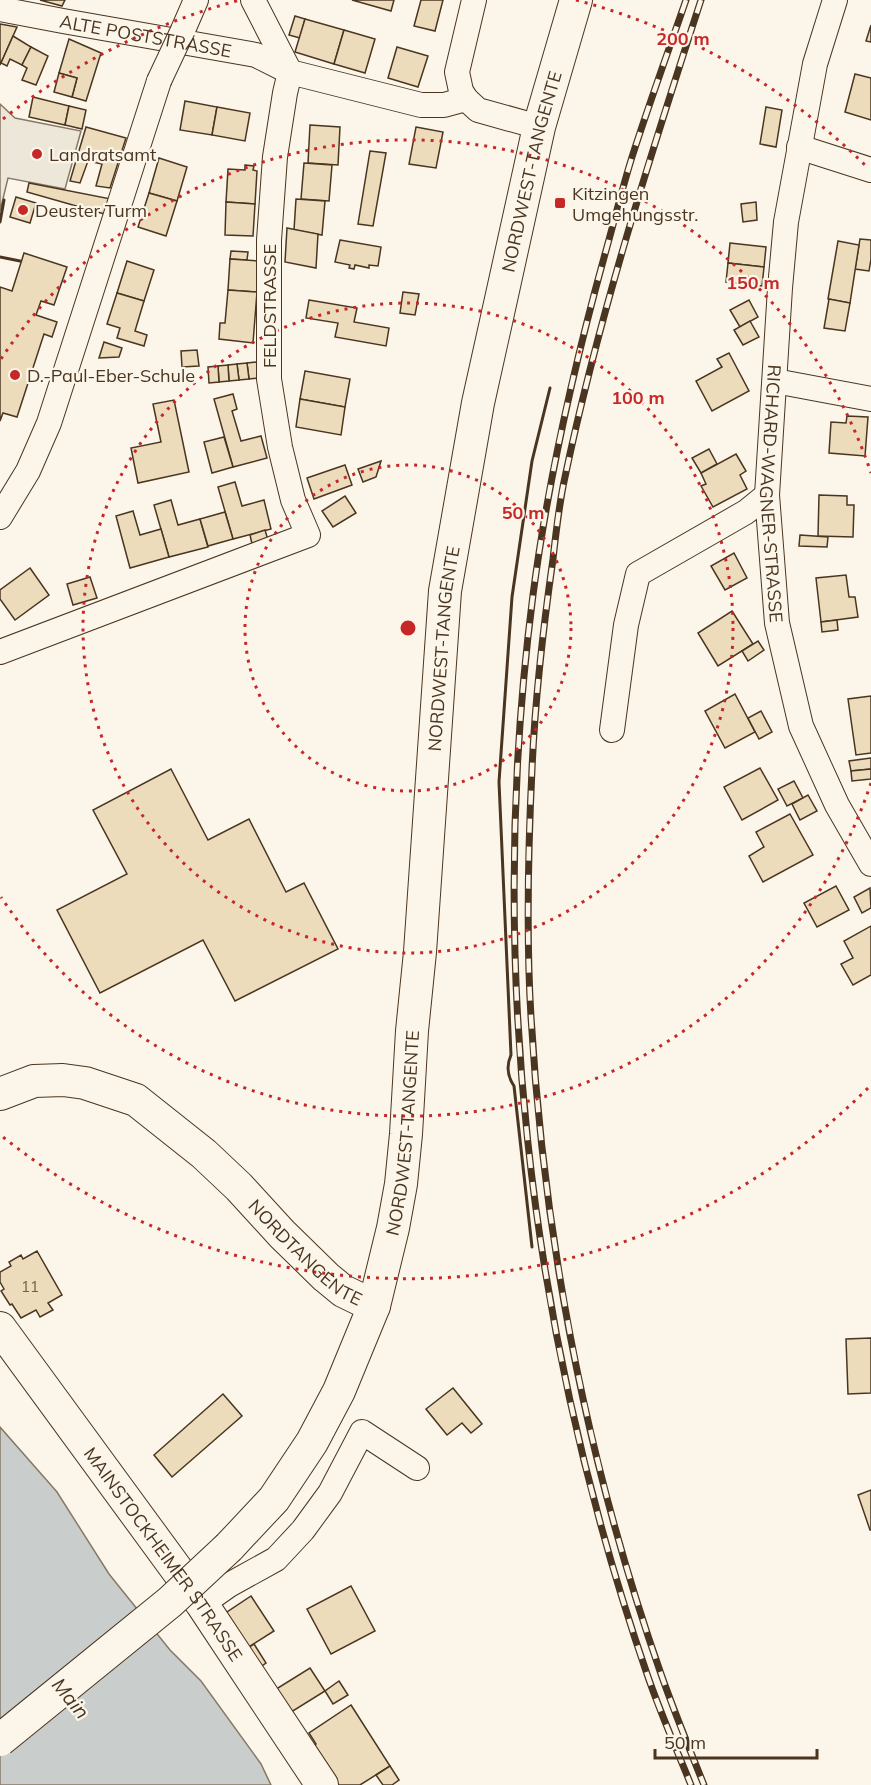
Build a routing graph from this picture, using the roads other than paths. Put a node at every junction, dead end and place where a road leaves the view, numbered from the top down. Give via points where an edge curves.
1 (196, 0) edge
2 (254, 0) edge
3 (474, 0) edge
4 (576, 0) edge
5 (835, 0) edge
6 (29, 7) edge
7 (0, 9) edge
8 (290, 72) junction
9 (466, 99) junction
10 (539, 127) junction
11 (799, 147) junction
12 (871, 170) edge
13 (775, 381) junction
14 (871, 399) edge
15 (767, 495) junction
16 (0, 517) edge
17 (0, 652) edge
18 (612, 730) dead end
19 (871, 864) edge
20 (0, 1094) edge
21 (374, 1306) junction
22 (0, 1328) edge
23 (417, 1468) dead end
24 (202, 1604) junction
25 (0, 1740) edge
26 (322, 1785) edge

1 - 16 street, bridge via 159,81 49,423 28,471
2 - 8 street
3 - 9 street via 457,72
4 - 10 main road, NORDWEST-TANGENTE
5 - 11 street, RICHARD-WAGNER-STRASSE via 815,64
6 - 7 street, ALTE POSTSTRASSE
6 - 8 street, ALTE POSTSTRASSE via 256,54
8 - 9 street, ALTE POSTSTRASSE via 421,105 444,105
8 - 17 street, FELDSTRASSE via 275,157 269,240 269,379 293,500 308,535
9 - 10 street via 478,110
10 - 21 main road, NORDWEST-TANGENTE via 478,403 445,591 401,1184
11 - 12 street
11 - 13 street, RICHARD-WAGNER-STRASSE via 786,222
13 - 14 street
13 - 15 street, RICHARD-WAGNER-STRASSE
15 - 18 street via 746,512 638,573 626,625
15 - 19 street, RICHARD-WAGNER-STRASSE via 777,623 801,726 837,805
20 - 21 main road, NORDTANGENTE via 34,1081 63,1080 136,1100 239,1186 326,1277 343,1291
21 - 25 main road, NORDTANGENTE, bridge via 339,1392 274,1499 170,1602
22 - 24 main road, MAINSTOCKHEIMER STRASSE
23 - 24 street via 362,1432 330,1493 303,1530 276,1559
24 - 26 main road, MAINSTOCKHEIMER STRASSE

